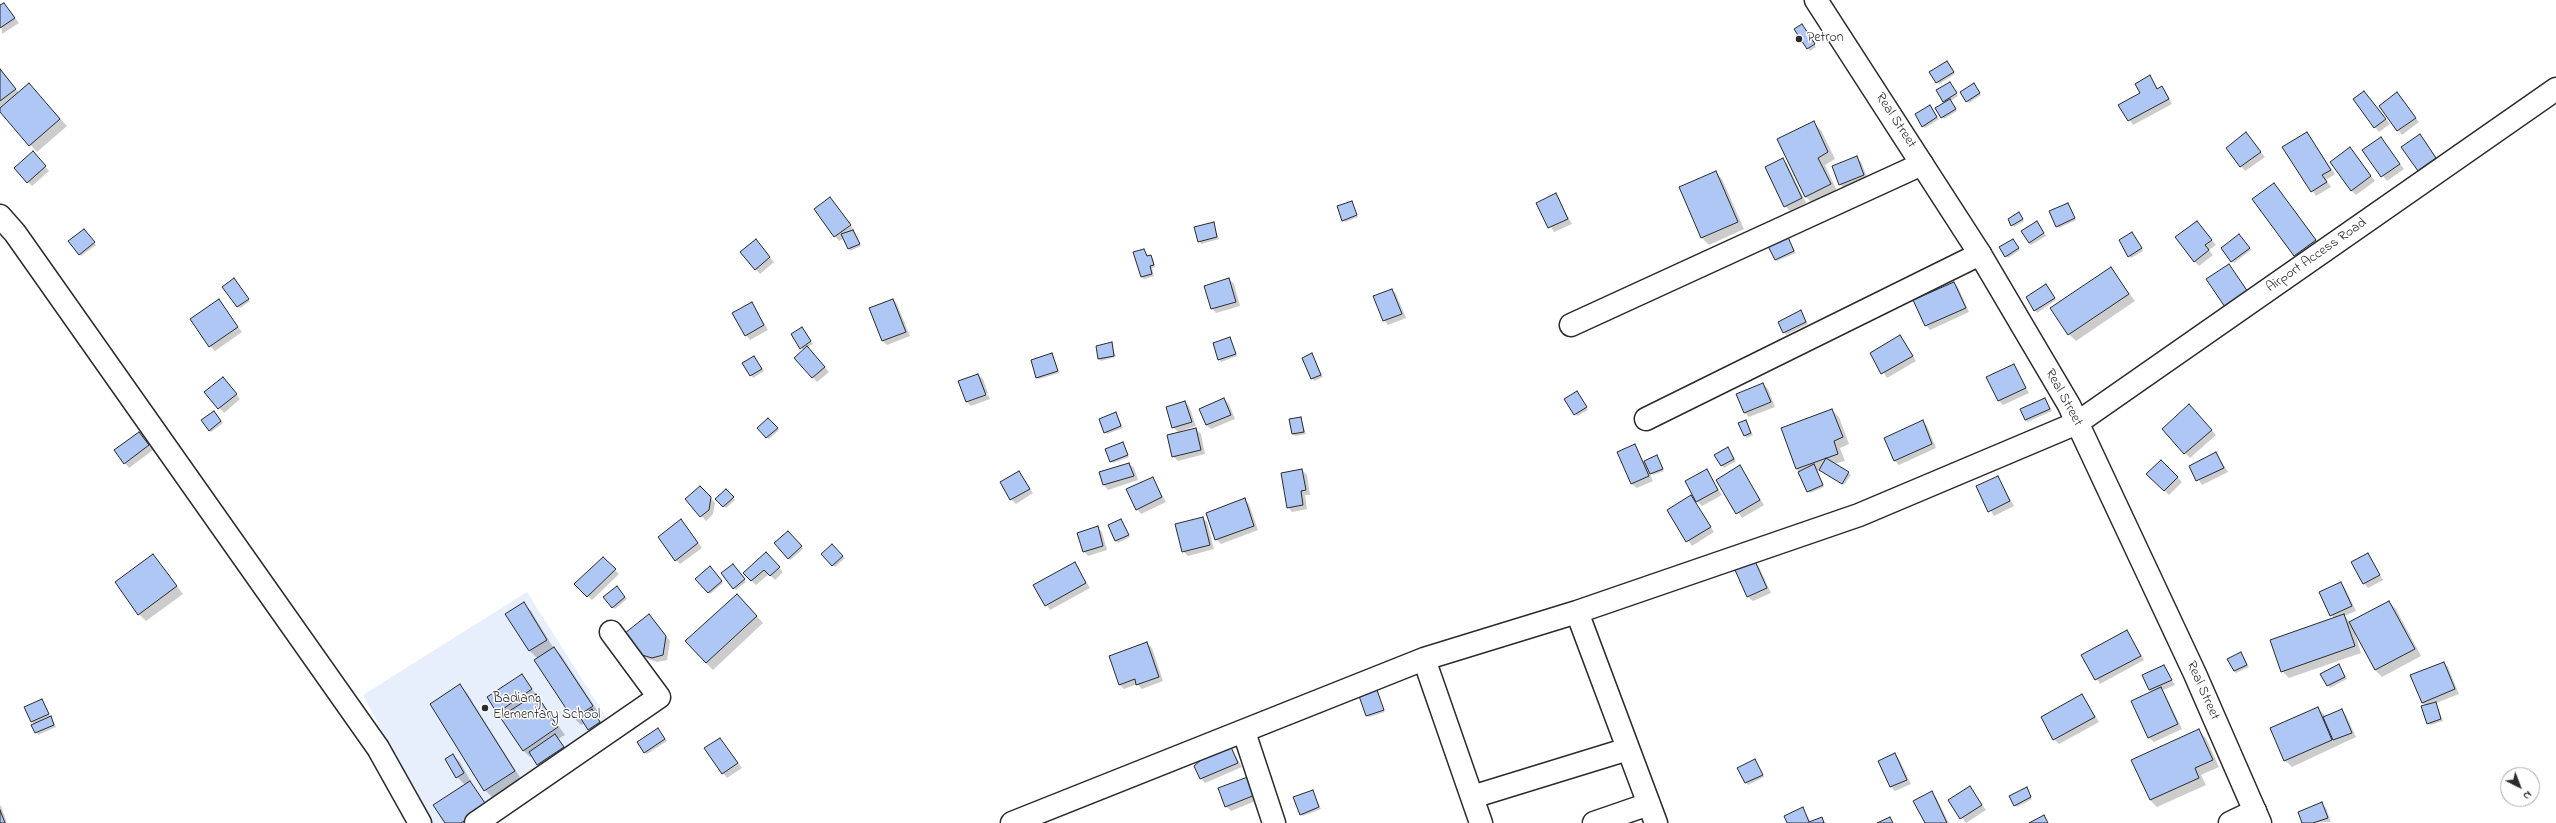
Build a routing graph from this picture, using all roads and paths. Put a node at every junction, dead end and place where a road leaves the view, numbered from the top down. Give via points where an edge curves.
1 (1823, 2) edge
2 (2556, 89) edge
3 (1922, 164) junction
4 (0, 216) edge
5 (1980, 254) junction
6 (1570, 325) dead end
7 (1646, 419) dead end
8 (2077, 422) junction
9 (1577, 612) junction
10 (611, 632) dead end
11 (1424, 659) junction
12 (1244, 732) junction
13 (1628, 749) junction
14 (1472, 797) junction
15 (1653, 813) edge
16 (2257, 817) edge
17 (420, 823) edge
18 (476, 823) edge
19 (1012, 823) edge
20 (1274, 823) edge
21 (1481, 823) edge
22 (1594, 823) edge
23 (2230, 823) edge

1 - 3 street, Real Street
2 - 8 street, Airport Access Road
3 - 5 street, Real Street
3 - 6 street
4 - 17 street via 15,233 378,748
5 - 7 street
5 - 8 street, Real Street
8 - 9 street, Airport Access Road via 1859,515
8 - 16 street, Real Street via 2195,674
9 - 11 street, Airport Access Road
9 - 13 street
10 - 18 street via 659,697
11 - 12 street, Airport Access Road
11 - 14 street
12 - 19 street, Airport Access Road
12 - 20 street
13 - 14 street
13 - 15 street
14 - 21 street
15 - 22 street
16 - 23 street

